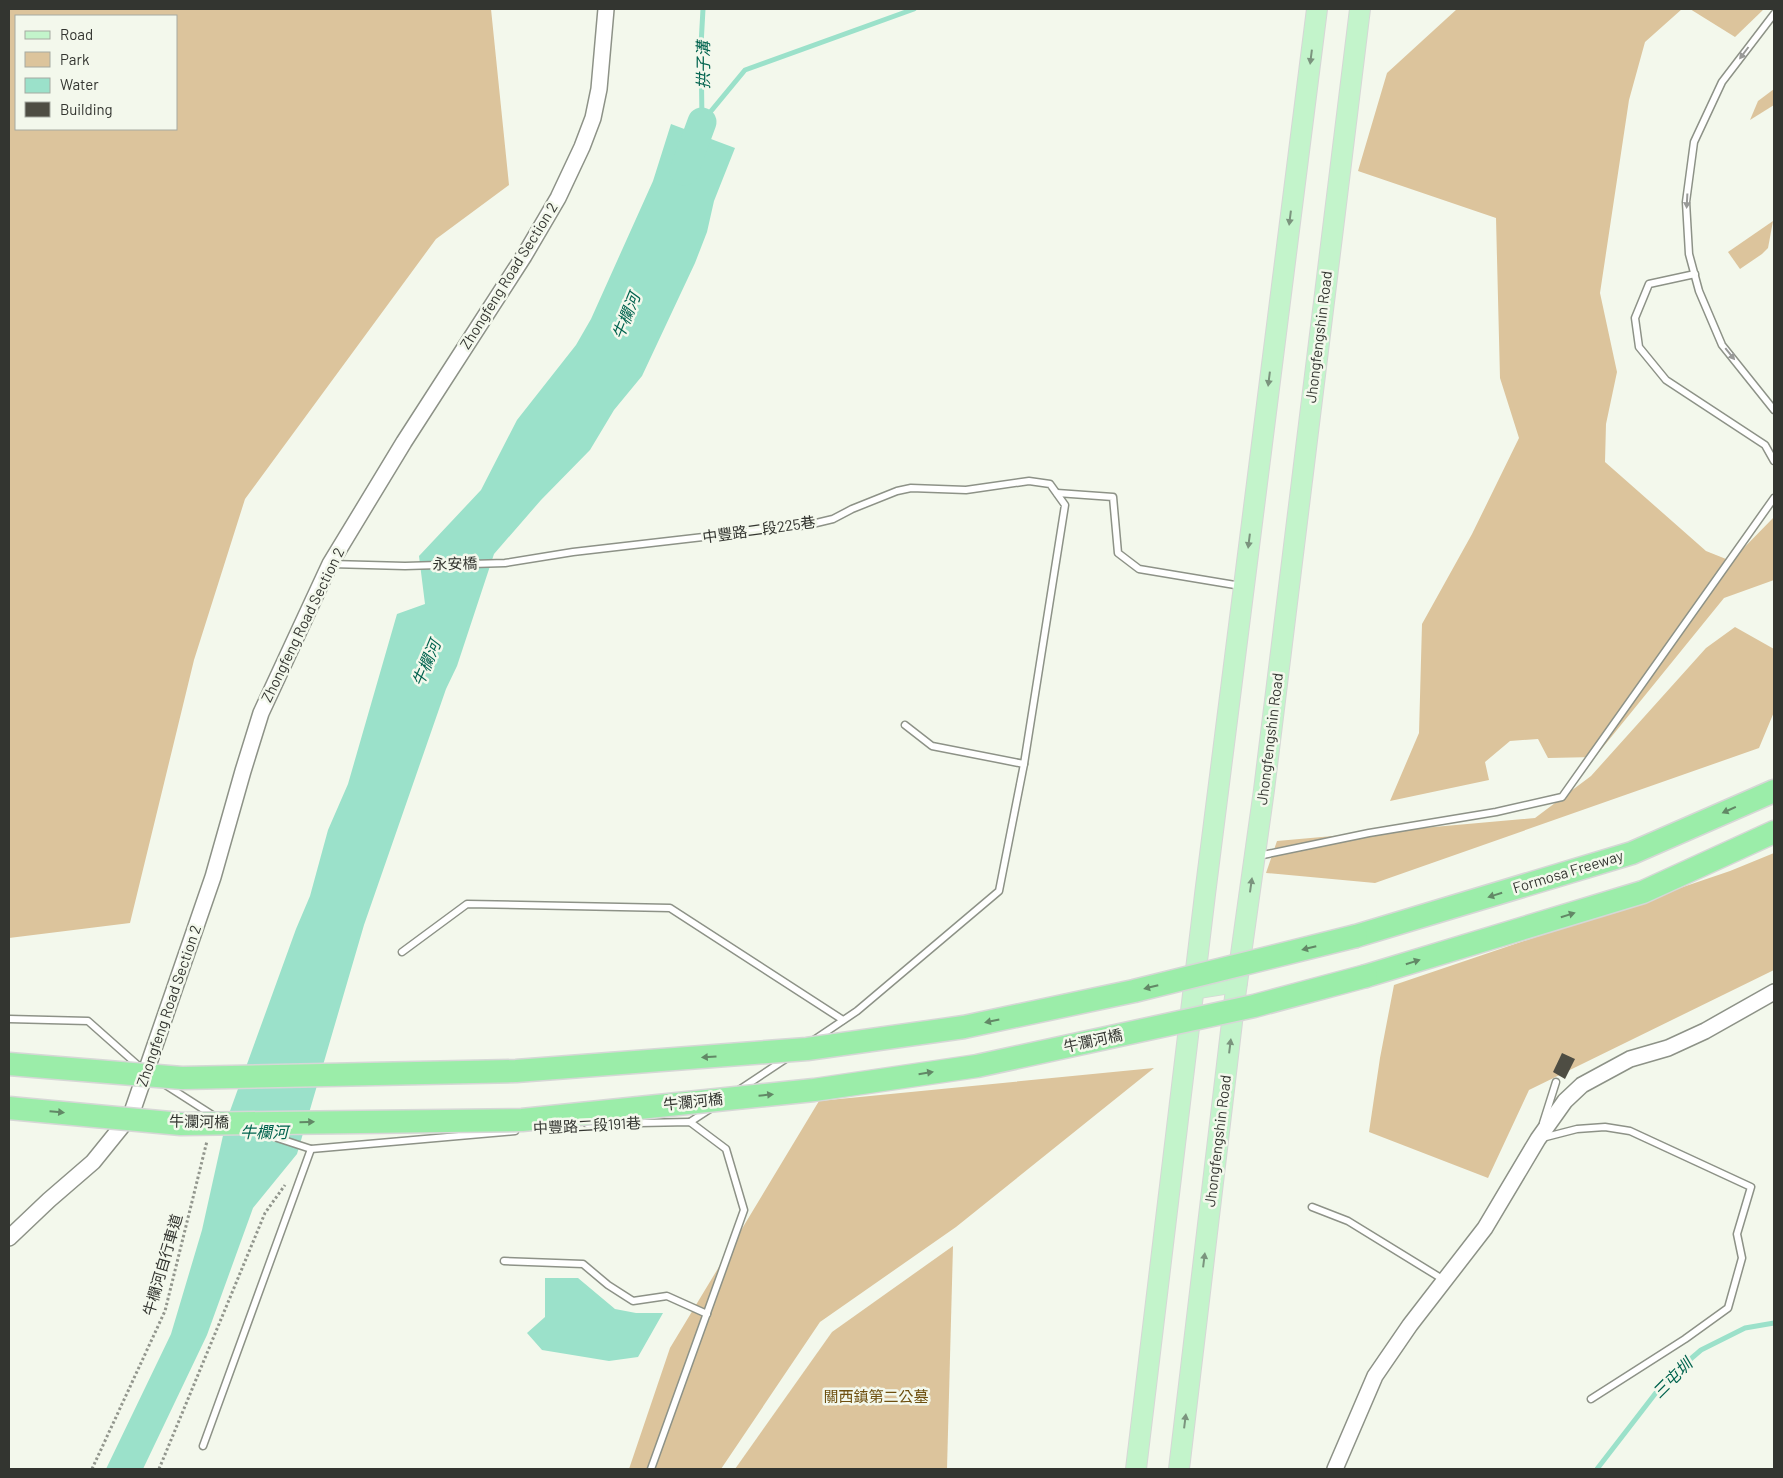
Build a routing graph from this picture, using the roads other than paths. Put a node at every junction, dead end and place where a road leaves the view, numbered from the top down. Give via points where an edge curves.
1 (606, 9) edge
2 (1317, 9) edge
3 (1360, 9) edge
4 (1774, 14) edge
5 (1694, 274) junction
6 (1774, 410) edge
7 (1774, 461) edge
8 (1057, 493) junction
9 (1774, 498) edge
10 (505, 563) joint
11 (330, 564) junction
12 (1243, 586) junction
13 (906, 725) dead end
14 (1024, 764) junction
15 (1774, 791) edge
16 (1774, 832) edge
17 (1255, 856) junction
18 (402, 952) dead end
19 (1237, 982) junction
20 (1193, 989) junction
21 (1774, 992) edge
22 (9, 1019) edge
23 (843, 1020) junction
24 (9, 1064) edge
25 (146, 1073) junction
26 (1556, 1082) dead end
27 (9, 1108) edge
28 (690, 1122) junction
29 (580, 1125) dead end
30 (520, 1130) dead end
31 (1538, 1139) junction
32 (311, 1150) junction
33 (1312, 1206) dead end
34 (9, 1238) edge
35 (504, 1261) dead end
36 (1445, 1280) junction
37 (707, 1314) junction
38 (1591, 1399) dead end
39 (203, 1446) dead end
40 (652, 1469) edge
41 (1136, 1469) edge
42 (1179, 1469) edge
43 (1335, 1469) edge

1 - 11 street, Zhongfeng Road Section 2 via 593,118 558,198
2 -> 12 main road
3 - 17 main road, Jhongfengshin Road
4 -> 5 lane via 1722,82 1694,142 1686,202 1689,254
5 -> 6 lane via 1722,345
5 - 7 lane via 1649,284 1634,318 1639,347 1666,380 1765,445
8 - 10 lane, 中豐路二段225巷 via 1050,484 1039,481 966,490 911,488 833,519 808,525
8 - 12 lane via 1113,497 1118,553 1139,569
8 - 14 lane via 1065,506
9 - 17 lane via 1562,797
10 - 11 lane, 永安橋
11 - 25 street, Zhongfeng Road Section 2 via 261,712 213,877
12 - 20 main road
13 - 14 lane via 932,746
14 - 23 lane via 999,890
15 -> 24 highway, Formosa Freeway, bridge via 1632,853 1356,936 1134,991 974,1025 807,1049 516,1072 182,1078
27 -> 16 highway, 牛瀾河橋, bridge via 181,1124 522,1120 814,1090 977,1066 1254,1006 1366,976 1643,892
19 -> 17 main road, Jhongfengshin Road
18 - 23 lane via 468,904 670,908
19 - 20 main road
42 -> 19 main road, Jhongfengshin Road
20 - 41 main road
21 - 31 street via 1704,1031 1668,1048 1630,1059 1582,1084 1565,1101
22 - 25 lane via 88,1022
23 - 28 lane
25 - 32 lane, bridge via 215,1116
25 - 34 street, Zhongfeng Road Section 2 via 131,1115 92,1162
26 - 31 lane
28 - 29 lane, 中豐路二段191巷
28 - 37 lane via 726,1149 744,1210
30 - 32 lane, 中豐路二段191巷
31 - 36 street via 1485,1228
31 - 38 lane via 1577,1128 1605,1127 1630,1131 1751,1187 1736,1234 1742,1258 1728,1308
32 - 39 lane
33 - 36 lane via 1348,1221
35 - 37 lane via 583,1264 633,1301 667,1296
36 - 43 street via 1374,1376
37 - 40 lane

